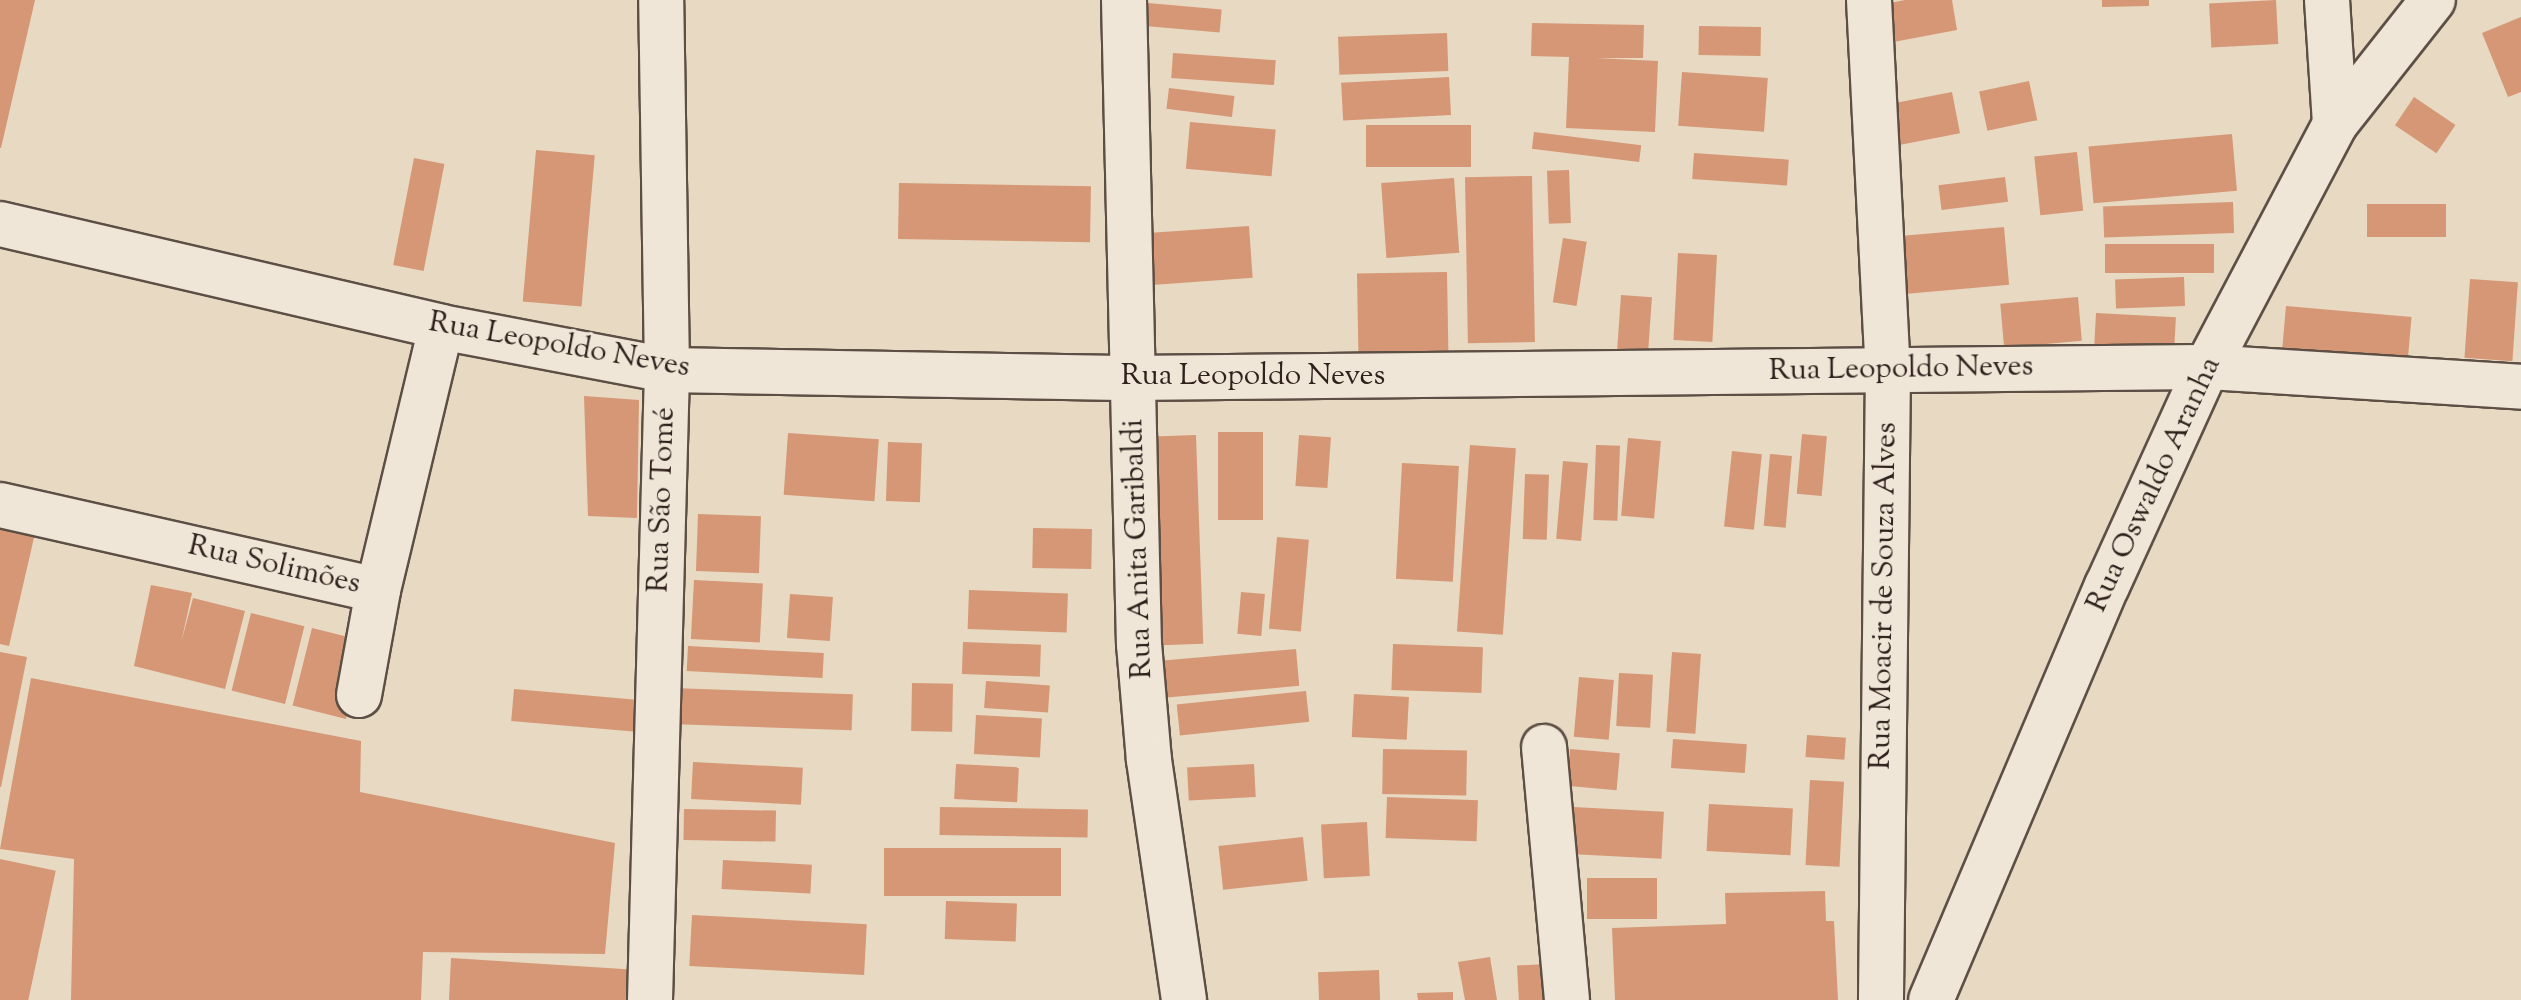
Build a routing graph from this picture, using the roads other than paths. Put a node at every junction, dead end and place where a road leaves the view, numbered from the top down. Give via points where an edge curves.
1 (661, 0) edge
2 (1124, 0) edge
3 (1869, 0) edge
4 (2327, 0) edge
5 (2433, 0) edge
6 (2335, 124) junction
7 (0, 224) edge
8 (441, 327) junction
9 (2207, 367) junction
10 (667, 370) junction
11 (1888, 370) junction
12 (1135, 378) junction
13 (2521, 387) edge
14 (0, 505) edge
15 (378, 590) junction
16 (359, 695) dead end
17 (1544, 747) dead end
18 (650, 1000) edge
19 (1184, 1000) edge
20 (1567, 1000) edge
21 (1881, 1000) edge
22 (1931, 1000) edge

1 - 10 street, Rua São Tomé
2 - 12 street, Rua Anita Garibaldi
3 - 11 street, Rua Moacir de Souza Alves
4 - 6 street
5 - 6 street, Rua Oswaldo Aranha
6 - 9 street, Rua Oswaldo Aranha
7 - 8 street, Rua Leopoldo Neves
8 - 10 street, Rua Leopoldo Neves
8 - 15 street, Rua Solimões
9 - 11 street, Rua Leopoldo Neves
9 - 13 street, Rua Leopoldo Neves
9 - 22 street, Rua Oswaldo Aranha via 2107,586
10 - 12 street, Rua Leopoldo Neves
10 - 18 street, Rua São Tomé
11 - 12 street, Rua Leopoldo Neves
11 - 21 street, Rua Moacir de Souza Alves
12 - 19 street, Rua Anita Garibaldi via 1139,644 1150,774
14 - 15 street, Rua Solimões
15 - 16 street
17 - 20 street

